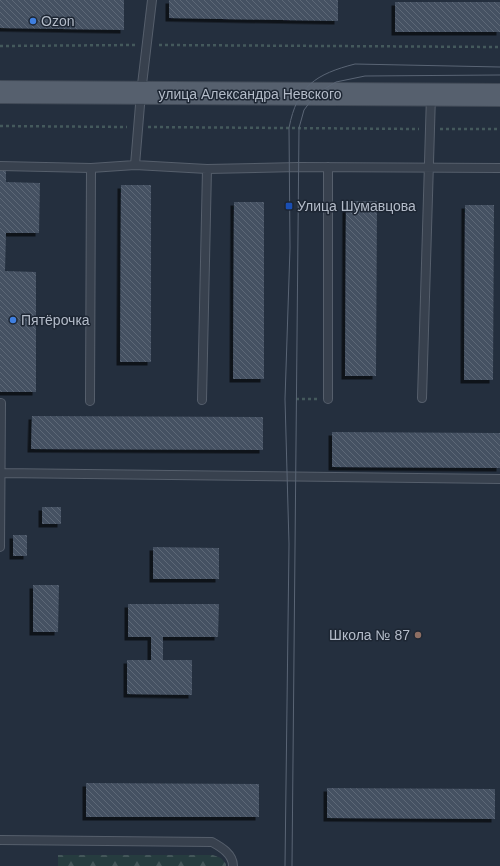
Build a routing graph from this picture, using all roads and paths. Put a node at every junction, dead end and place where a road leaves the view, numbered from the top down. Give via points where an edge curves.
1 (152, 0) edge
2 (147, 45) junction
3 (0, 46) edge
4 (500, 47) edge
5 (0, 92) edge
6 (141, 93) junction
7 (431, 95) junction
8 (500, 95) edge
9 (0, 126) edge
10 (138, 127) junction
11 (430, 129) junction
12 (500, 129) edge
13 (135, 165) junction
14 (0, 166) edge
15 (328, 167) junction
16 (430, 167) junction
17 (91, 168) junction
18 (500, 168) edge
19 (207, 169) junction
20 (422, 398) dead end
21 (296, 399) dead end
22 (328, 399) joint
23 (202, 400) dead end
24 (90, 401) dead end
25 (1, 403) dead end
26 (0, 473) edge
27 (500, 479) edge
28 (0, 547) edge
29 (0, 840) edge
30 (233, 866) edge

1 - 2 lane
2 - 3 path
2 - 4 path
2 - 6 lane
5 - 6 main road, улица Александра Невского
6 - 7 main road, улица Александра Невского
6 - 10 lane
7 - 8 main road, улица Александра Невского
7 - 11 lane
9 - 10 path
10 - 11 path
10 - 13 lane
11 - 12 path
11 - 16 lane
13 - 17 lane
13 - 19 lane
14 - 17 lane
15 - 16 lane
15 - 19 lane
15 - 22 lane
16 - 18 lane
16 - 20 lane
17 - 24 lane
19 - 23 lane
21 - 22 path
25 - 26 lane
26 - 27 lane
26 - 28 lane
29 - 30 lane via 212,842 225,850

